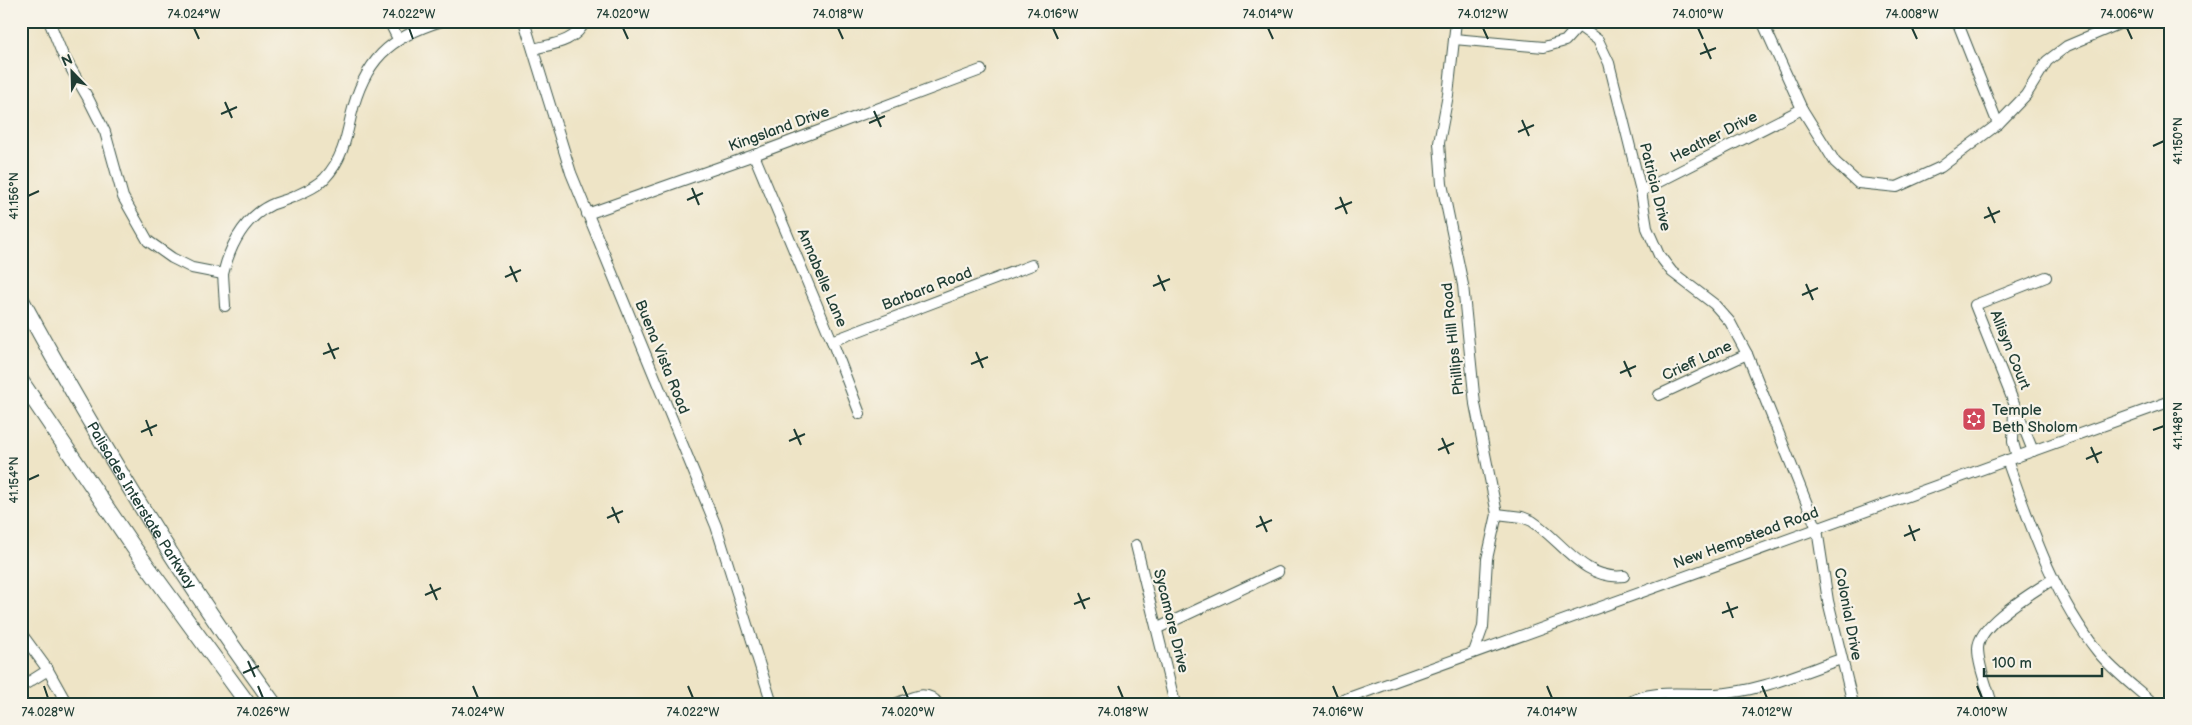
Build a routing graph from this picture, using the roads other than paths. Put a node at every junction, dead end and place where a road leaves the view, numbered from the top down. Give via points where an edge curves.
1 (49, 21) edge
2 (389, 21) edge
3 (442, 21) edge
4 (524, 21) edge
5 (585, 21) edge
6 (1456, 21) edge
7 (1762, 21) edge
8 (1957, 21) edge
9 (2126, 21) edge
10 (1581, 24) edge
11 (398, 39) junction
12 (1454, 39) junction
13 (533, 49) junction
14 (981, 70) dead end
15 (1802, 109) junction
16 (1998, 124) junction
17 (754, 155) junction
18 (1641, 191) junction
19 (587, 214) junction
20 (1032, 266) dead end
21 (223, 274) junction
22 (2046, 277) dead end
23 (21, 299) edge
24 (225, 306) dead end
25 (832, 341) junction
26 (1747, 354) junction
27 (21, 381) edge
28 (1659, 395) dead end
29 (2171, 401) edge
30 (2015, 403) junction
31 (860, 414) dead end
32 (2033, 451) junction
33 (2012, 458) junction
34 (1497, 514) junction
35 (1817, 529) junction
36 (1136, 545) dead end
37 (1278, 572) dead end
38 (1624, 576) dead end
39 (2053, 579) junction
40 (1158, 628) junction
41 (21, 633) edge
42 (203, 644) junction
43 (1474, 652) junction
44 (1841, 659) junction
45 (48, 670) junction
46 (21, 687) edge
47 (1717, 699) edge
48 (66, 704) edge
49 (242, 704) edge
50 (248, 704) edge
51 (274, 704) edge
52 (772, 704) edge
53 (895, 704) edge
54 (938, 704) edge
55 (1175, 704) edge
56 (1332, 704) edge
57 (1628, 704) edge
58 (1853, 704) edge
59 (1992, 704) edge
60 (2154, 704) edge

1 - 21 street via 62,54 105,132 120,187 148,241 192,268
2 - 11 street
3 - 11 street
4 - 13 street, Buena Vista Road
5 - 13 street via 568,40
6 - 12 street, Phillips Hill Road
7 - 15 street
8 - 16 street
9 - 16 street via 2067,46 2047,61 2026,95
10 - 12 street via 1565,41 1544,48
10 - 18 street, Patricia Drive via 1598,40 1609,63
11 - 21 street via 376,58 365,75 342,152 324,180 309,190 272,205 248,221 229,250
12 - 34 street, Phillips Hill Road via 1440,143 1442,184 1463,285 1475,404
13 - 19 street, Buena Vista Road via 557,132
14 - 17 street, Kingsland Drive
15 - 16 street via 1835,162 1858,182 1897,187 1941,167
15 - 18 street, Heather Drive
17 - 19 street, Kingsland Drive
17 - 25 street, Annabelle Lane
18 - 26 street, Patricia Drive via 1647,228 1659,255 1672,272 1730,322
19 - 52 street, Buena Vista Road via 716,526
20 - 25 street, Barbara Road
21 - 24 street
22 - 30 street, Allisyn Court via 1975,305
23 - 51 highway, Palisades Interstate Parkway via 86,418 142,510
25 - 31 street, Annabelle Lane
26 - 28 street, Crieff Lane
26 - 35 street, Patricia Drive
27 - 42 highway, Palisades Interstate Parkway via 112,517
29 - 32 street, New Hempstead Road
30 - 32 street, Allisyn Court
30 - 33 street
32 - 33 street, New Hempstead Road
33 - 35 street, New Hempstead Road
33 - 39 street via 2041,554
34 - 38 street via 1532,521 1589,569 1608,577
34 - 43 street, Phillips Hill Road via 1487,559 1483,627
35 - 43 street, New Hempstead Road
35 - 44 street, Colonial Drive
36 - 40 street, Sycamore Drive
37 - 40 street
39 - 59 street via 1988,627 1978,646
39 - 60 street via 2074,619 2099,654
40 - 55 street, Sycamore Drive
41 - 45 street
42 - 49 highway
42 - 50 highway, Palisades Interstate Parkway
43 - 56 street, New Hempstead Road
44 - 47 street
44 - 58 street, Colonial Drive
45 - 46 street
45 - 48 street
47 - 57 street via 1657,694
53 - 54 street via 923,694

